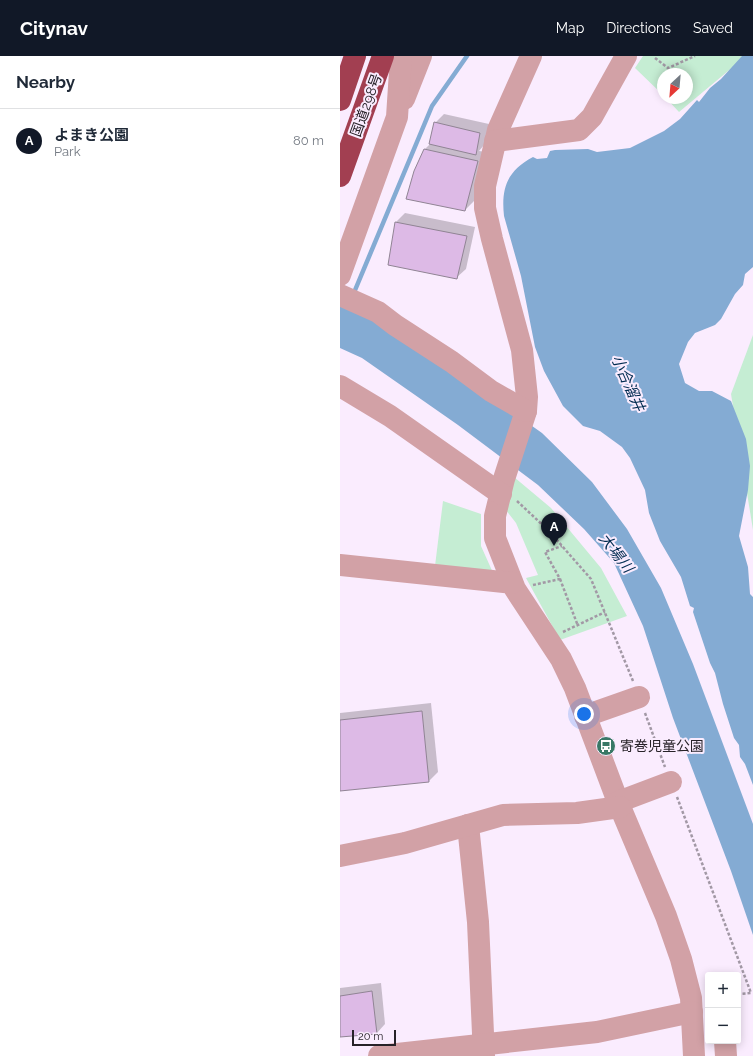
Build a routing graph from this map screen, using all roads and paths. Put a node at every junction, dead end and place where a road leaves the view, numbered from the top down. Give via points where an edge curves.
1 (348, 56) edge
2 (355, 56) edge
3 (374, 56) edge
4 (383, 56) edge
5 (401, 56) edge
6 (421, 56) edge
7 (531, 56) edge
8 (626, 56) edge
9 (695, 56) edge
10 (655, 58) dead end
11 (340, 80) edge
12 (340, 100) edge
13 (397, 117) junction
14 (495, 141) junction
15 (340, 156) edge
16 (340, 176) edge
17 (340, 274) edge
18 (340, 295) edge
19 (340, 386) edge
20 (525, 413) junction
21 (502, 487) junction
22 (562, 546) junction
23 (340, 565) edge
24 (560, 579) junction
25 (513, 586) junction
26 (605, 612) junction
27 (578, 626) junction
28 (548, 638) junction
29 (639, 697) junction
30 (585, 716) junction
31 (671, 782) junction
32 (619, 804) junction
33 (468, 825) junction
34 (340, 856) edge
35 (741, 994) edge
36 (697, 1002) edge
37 (725, 1044) edge
38 (484, 1050) edge
39 (379, 1056) edge
40 (694, 1056) edge
41 (726, 1056) edge

1 - 11 highway
2 - 12 highway
3 - 15 highway
4 - 16 highway, 国道298号
5 - 13 street
6 - 13 street
7 - 14 street via 505,111
8 - 14 street via 592,117 579,130
9 - 10 path via 668,68
13 - 17 street
14 - 20 street via 485,186 485,208 522,350 526,379
18 - 20 street via 378,312
19 - 21 street
20 - 21 street
21 - 22 path
21 - 25 street via 495,516 495,538
22 - 24 path via 545,552
22 - 26 path via 591,579
23 - 25 street
24 - 25 path
24 - 27 path
25 - 28 street
26 - 27 path
26 - 29 path
27 - 28 path
28 - 30 street via 561,659
29 - 30 street
29 - 31 path
30 - 32 street
31 - 32 street
31 - 35 path via 751,992
32 - 33 street via 577,813 502,815
32 - 36 street via 666,916
33 - 34 street via 405,843
33 - 38 street via 478,922
36 - 38 street via 597,1032
36 - 40 street
37 - 41 street
38 - 39 street

